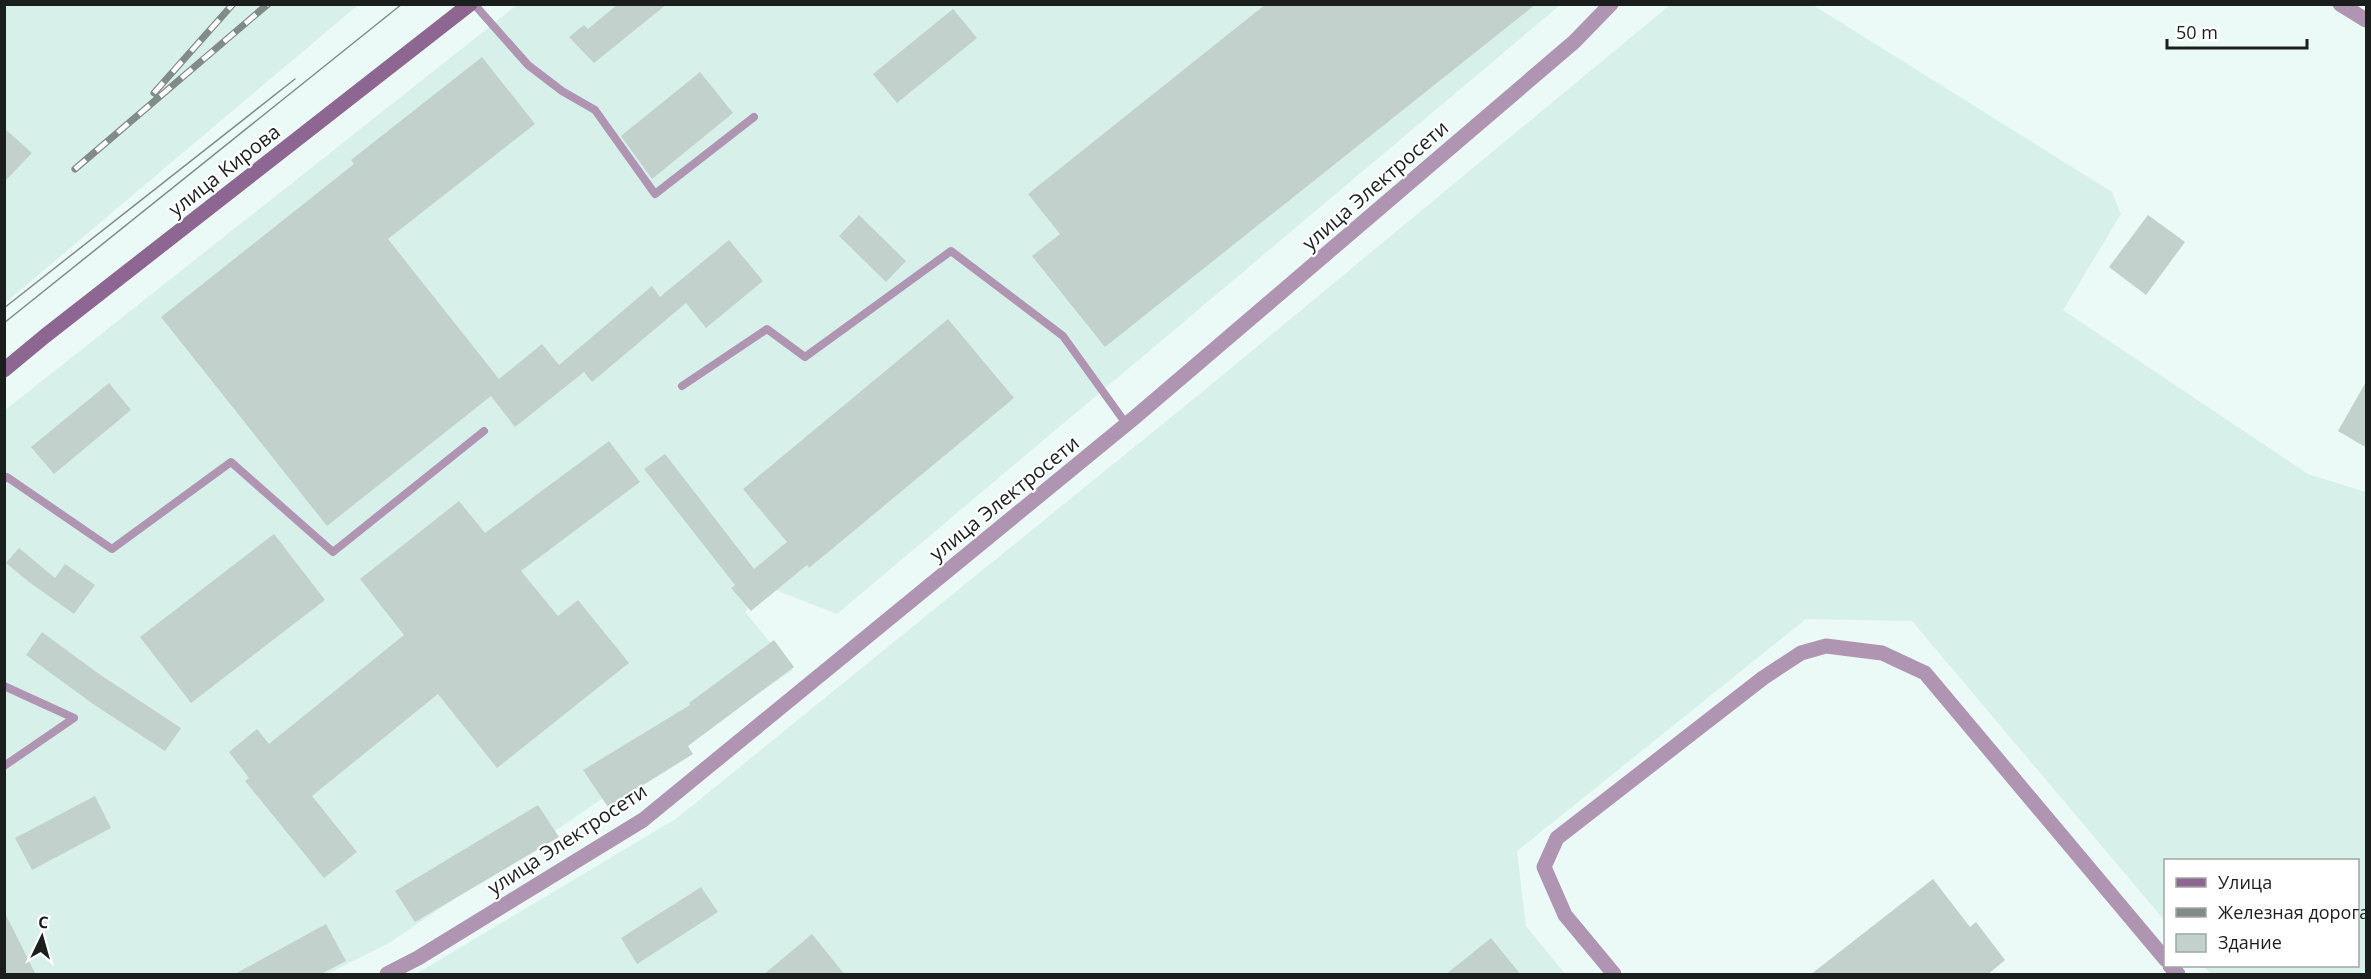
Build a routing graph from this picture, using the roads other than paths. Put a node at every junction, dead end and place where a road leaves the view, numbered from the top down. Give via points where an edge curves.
1 (470, 4) edge
2 (474, 4) edge
3 (1611, 4) edge
4 (2340, 4) edge
5 (2367, 20) edge
6 (754, 117) dead end
7 (4, 370) edge
8 (682, 386) dead end
9 (1126, 424) junction
10 (484, 431) dead end
11 (4, 479) edge
12 (4, 686) edge
13 (4, 766) edge
14 (2164, 958) edge
15 (387, 975) edge
16 (1614, 975) edge

1 - 7 main road, улица Кирова
2 - 6 lane via 528,65 595,110 655,194
3 - 9 street, улица Электросети via 1566,50
4 - 5 street
8 - 9 lane via 767,329 805,357 951,252 1063,336
9 - 15 street, улица Электросети via 642,820
10 - 11 lane via 333,552 231,462 112,549
12 - 13 lane via 74,718
14 - 16 street via 1925,673 1882,653 1826,646 1802,652 1762,678 1557,838 1544,867 1565,915

